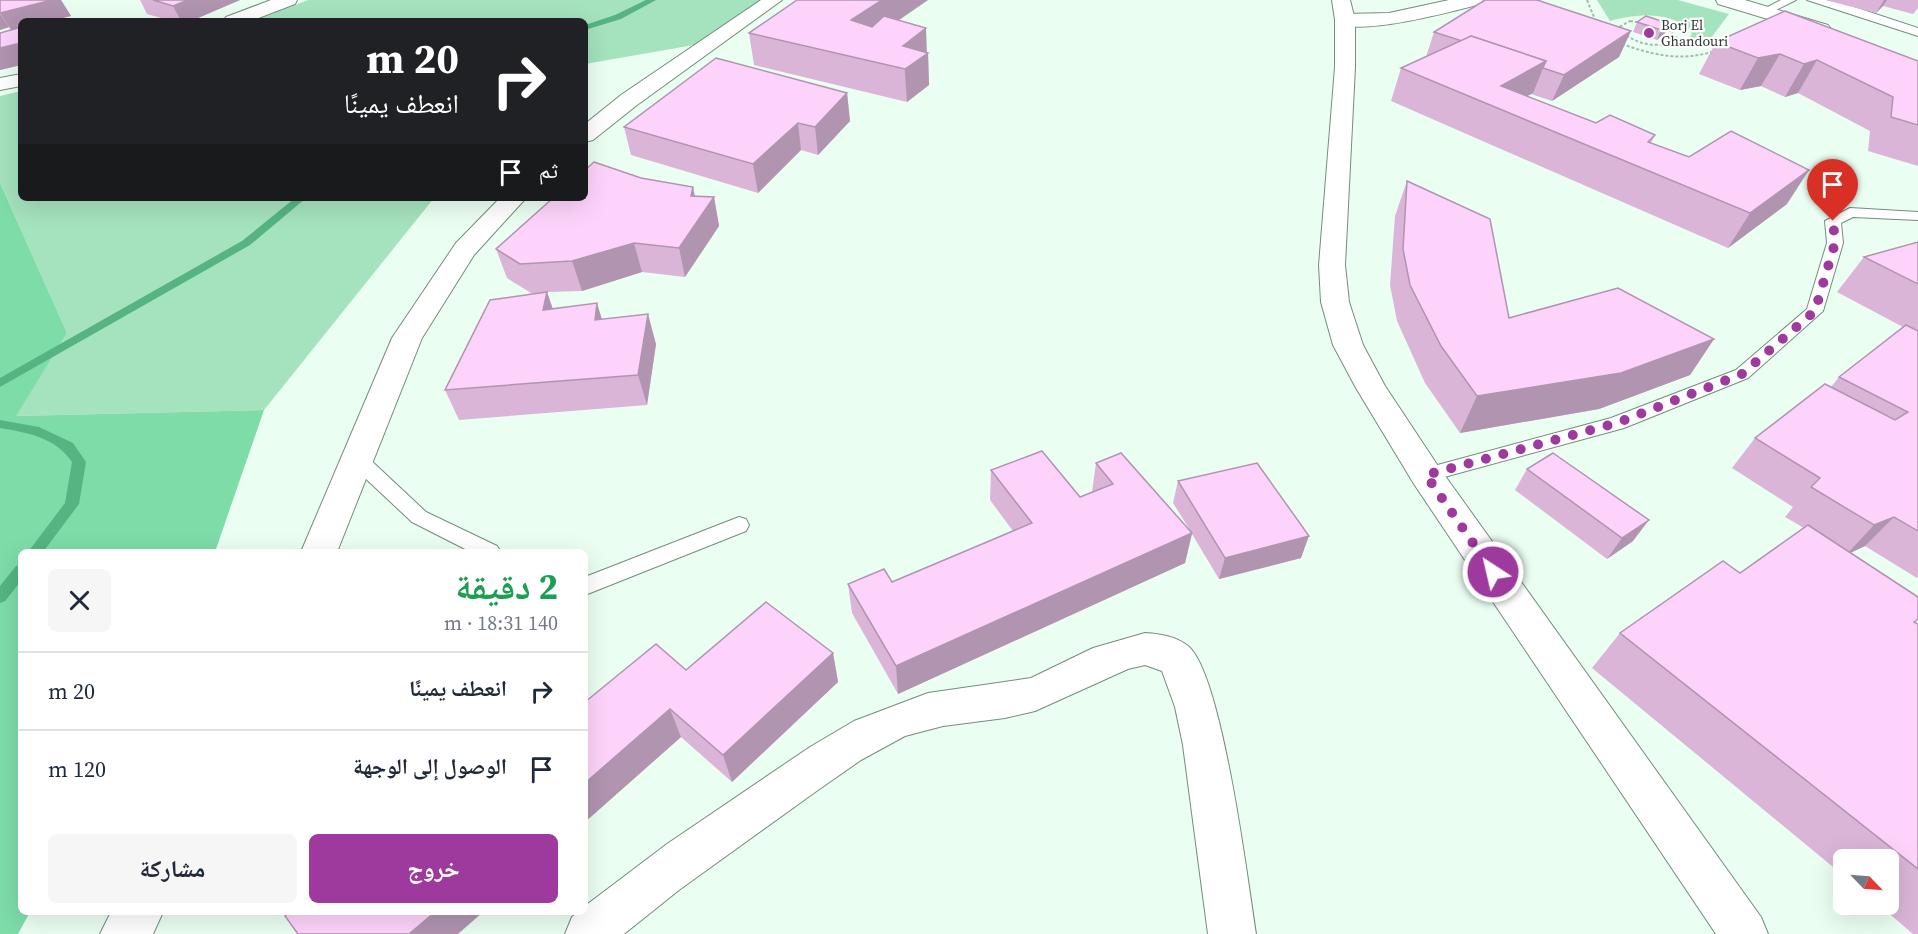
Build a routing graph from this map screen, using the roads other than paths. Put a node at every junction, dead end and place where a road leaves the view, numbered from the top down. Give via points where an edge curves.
1 (288, 0) edge
2 (773, 0) edge
3 (1474, 0) edge
4 (1725, 0) edge
5 (1790, 0) edge
6 (1813, 0) edge
7 (1343, 10) edge
8 (1764, 12) junction
9 (241, 18) edge
10 (1918, 32) edge
11 (1839, 35) edge
12 (18, 81) edge
13 (0, 84) edge
14 (588, 133) edge
15 (511, 201) edge
16 (1918, 216) edge
17 (356, 458) junction
18 (1426, 475) junction
19 (739, 525) dead end
20 (320, 549) edge
21 (484, 549) edge
22 (588, 584) edge
23 (138, 915) edge
24 (124, 934) edge
25 (589, 934) edge
26 (1232, 934) edge
27 (1743, 934) edge

1 - 9 street
2 - 14 street
3 - 7 street via 1389,19
4 - 8 street
5 - 8 lane
6 - 10 lane
7 - 18 street via 1345,67 1332,266 1335,302 1353,354
8 - 11 street
12 - 13 street
15 - 17 street via 465,249 434,293 407,338
16 - 18 lane via 1850,212 1833,221 1835,243 1815,311 1742,374 1617,423
17 - 20 street
17 - 21 lane via 419,517
18 - 27 street
19 - 22 lane
23 - 24 street
25 - 26 street via 702,847 880,728 915,714 1035,694 1134,649 1155,650 1175,658 1185,675 1194,702

